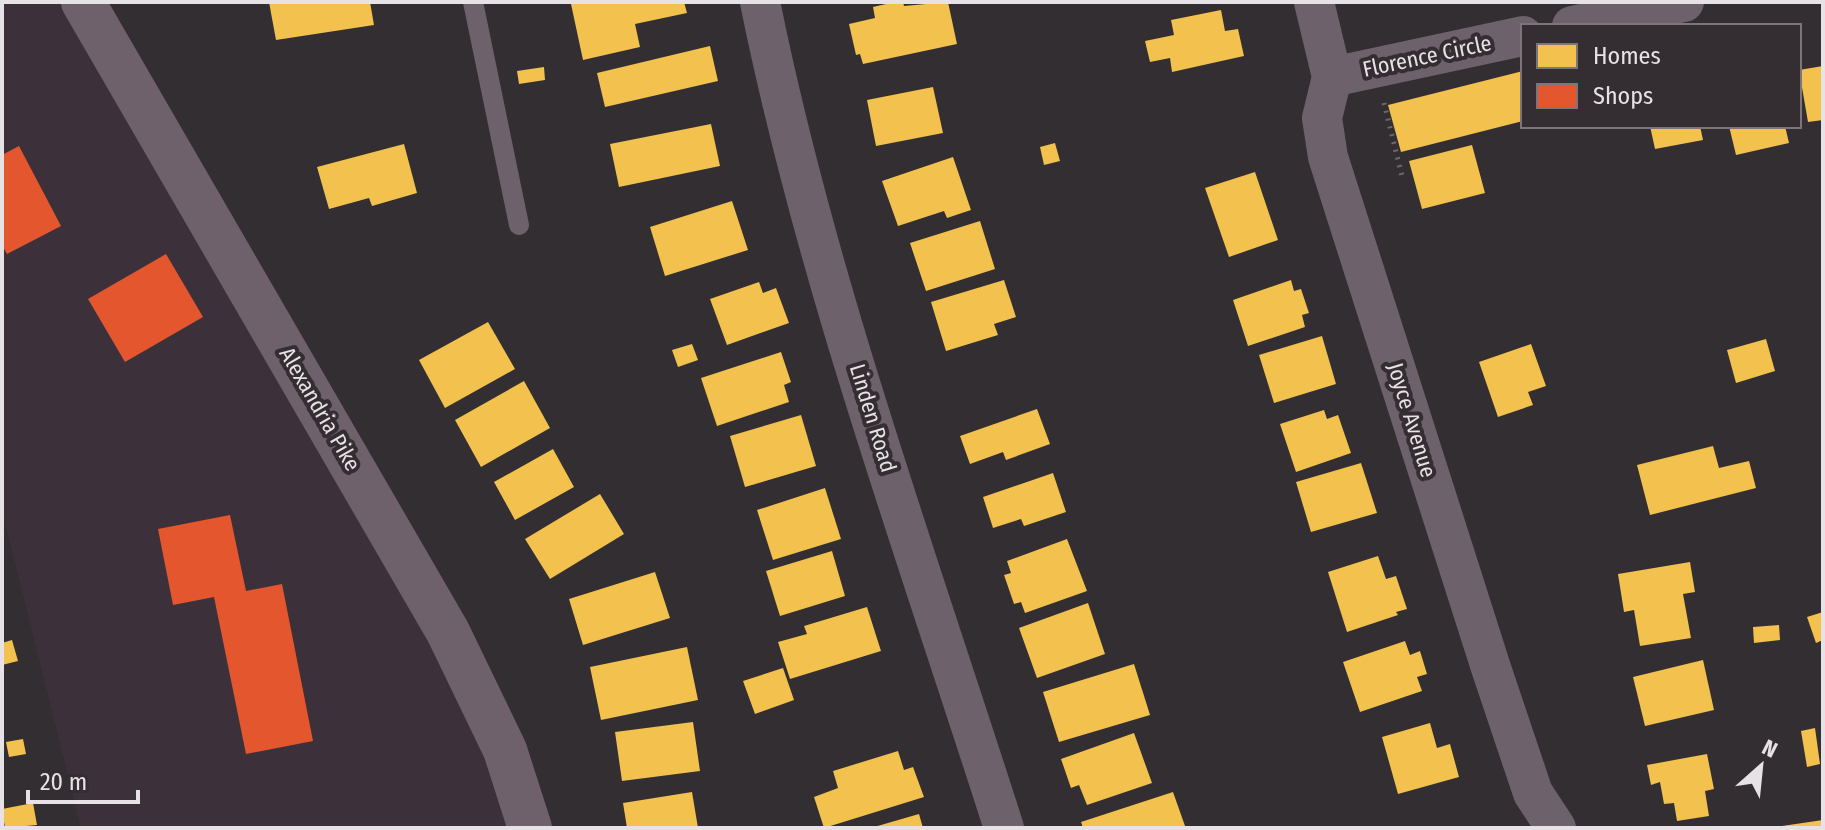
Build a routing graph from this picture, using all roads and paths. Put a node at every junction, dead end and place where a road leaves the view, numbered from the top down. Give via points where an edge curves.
1 (83, 2) edge
2 (473, 2) edge
3 (760, 2) edge
4 (1314, 2) edge
5 (1684, 2) edge
6 (1581, 24) edge
7 (1521, 36) edge
8 (1332, 77) junction
9 (1395, 99) dead end
10 (1402, 176) dead end
11 (519, 225) dead end
12 (530, 828) edge
13 (1004, 828) edge
14 (1556, 828) edge

1 - 12 main road, Alexandria Pike via 448,632 505,750
2 - 11 lane
3 - 13 street, Linden Road via 814,226
4 - 8 street, Joyce Avenue
5 - 6 street
7 - 8 street, Florence Circle
8 - 14 street, Joyce Avenue via 1322,118 1328,157 1533,793
9 - 10 path via 1384,101

